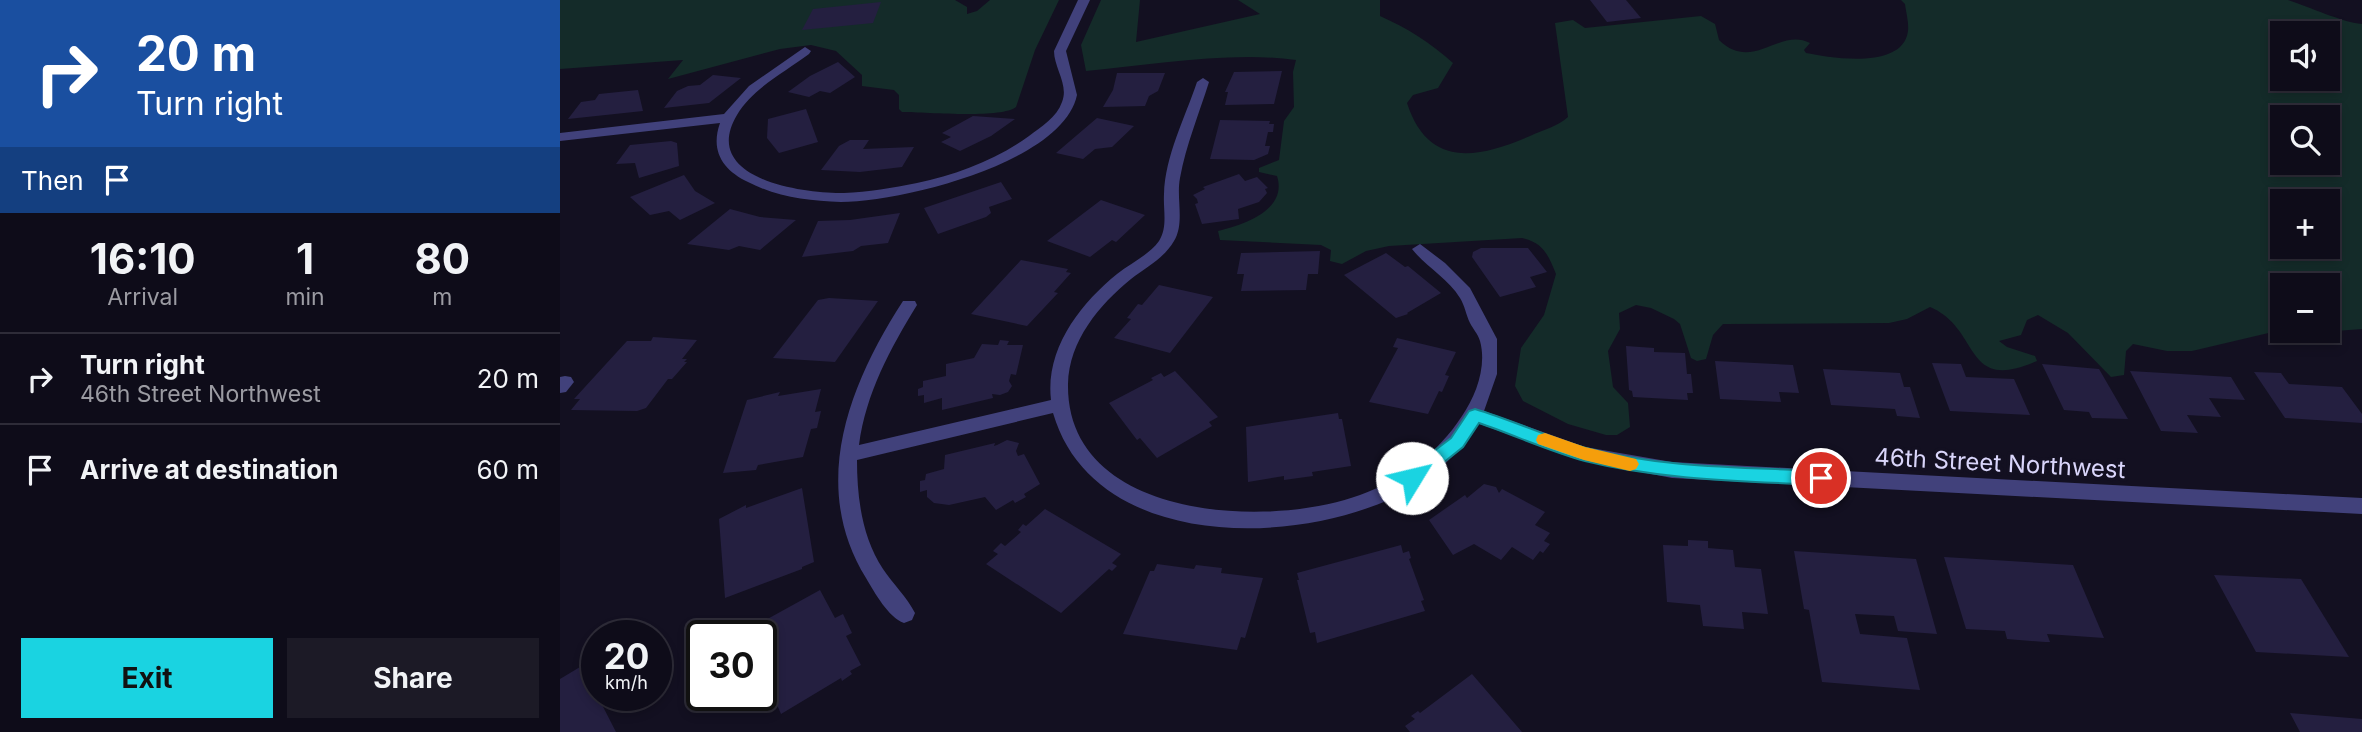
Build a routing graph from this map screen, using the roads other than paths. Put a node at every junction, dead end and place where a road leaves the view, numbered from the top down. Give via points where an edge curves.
1 (1084, 0) edge
2 (805, 51) dead end
3 (1203, 82) dead end
4 (728, 118) junction
5 (560, 137) edge
6 (1420, 249) dead end
7 (909, 305) dead end
8 (1060, 405) junction
9 (1475, 415) junction
10 (848, 455) junction
11 (2362, 506) edge
12 (904, 614) dead end

1 - 4 street via 1060,51 1071,86 1064,110 1021,147 962,174 856,195 819,196 772,189 750,180 724,157
2 - 4 street via 748,94
3 - 8 street via 1172,187 1173,228 1164,244 1105,292 1074,333 1060,370
4 - 5 street
6 - 9 street via 1463,292 1489,338 1488,377
7 - 10 street via 868,376 855,411
8 - 9 street via 1076,446 1113,485 1180,515 1238,523 1300,518 1384,493 1436,461 1457,442
8 - 10 street
9 - 11 street, 46th Street Northwest via 1584,454 1672,470
10 - 12 street via 847,491 858,541 880,583

